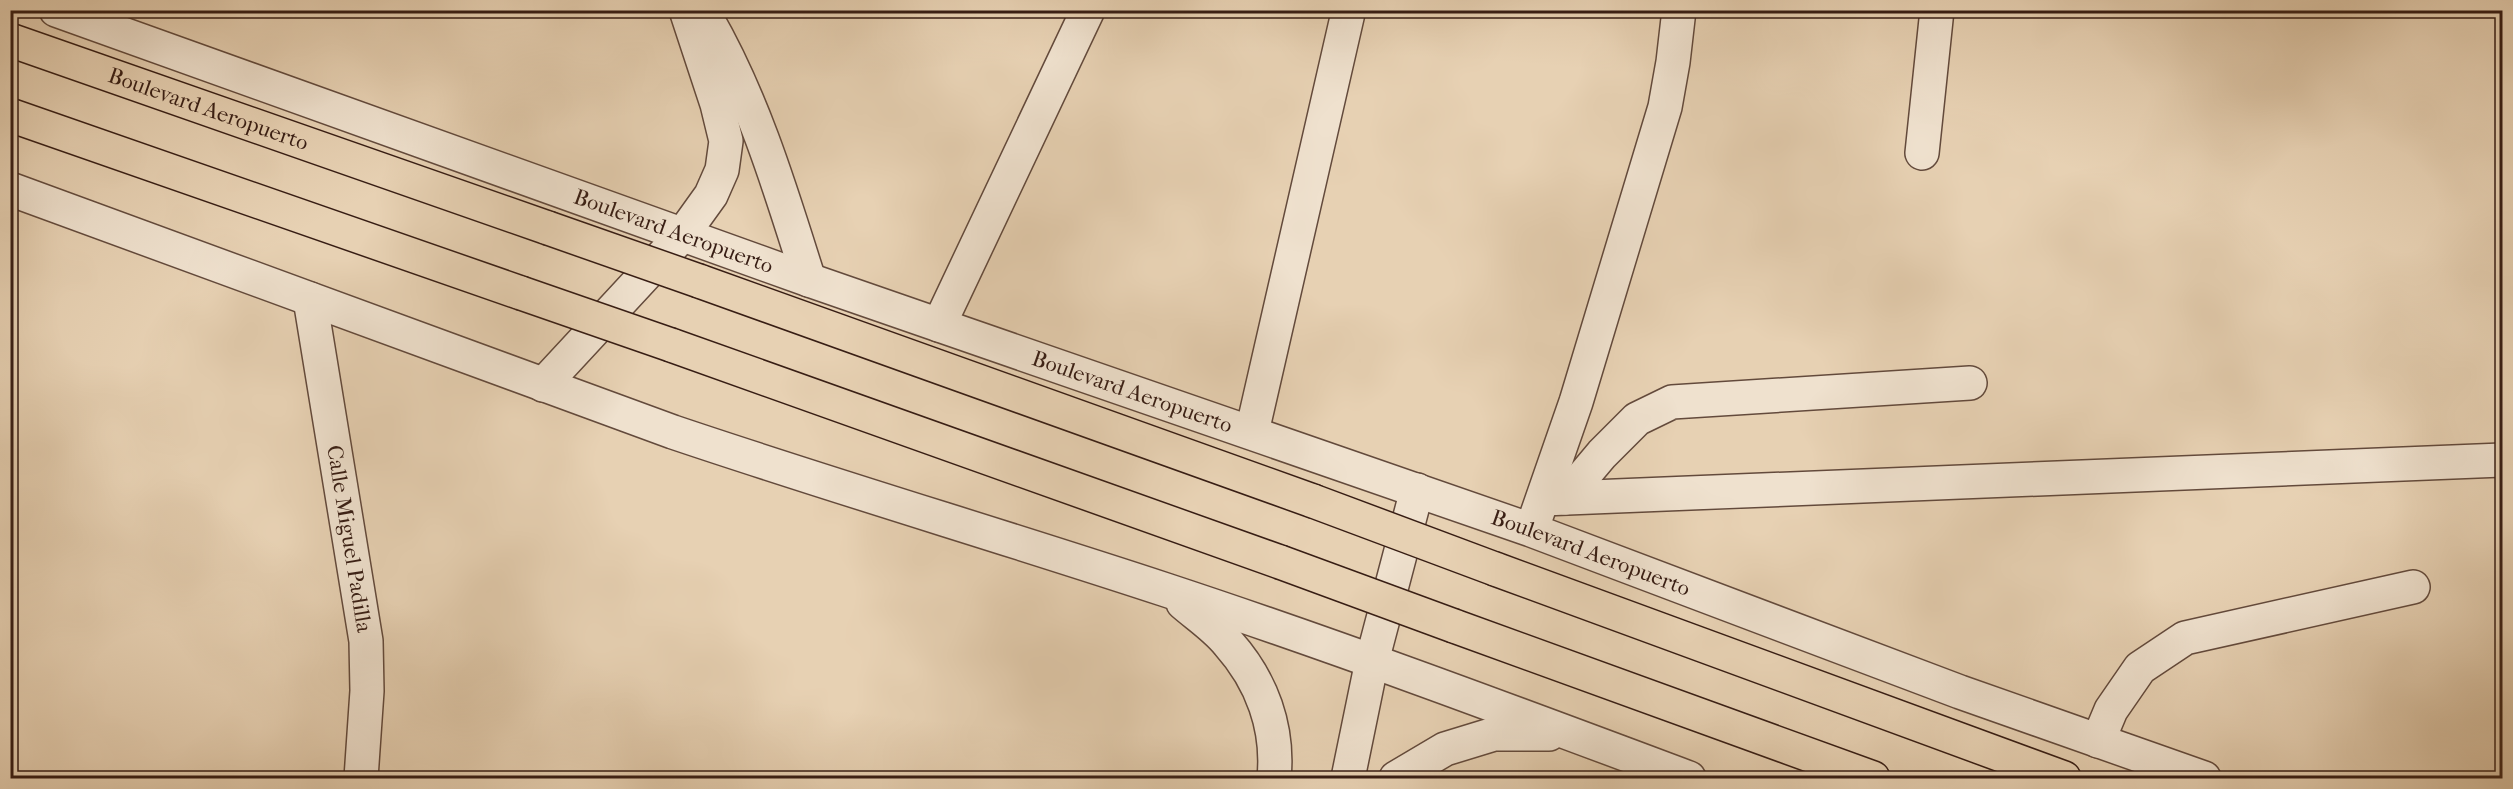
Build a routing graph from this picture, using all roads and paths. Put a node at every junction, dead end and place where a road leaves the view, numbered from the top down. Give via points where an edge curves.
1 (56, 10) edge
2 (686, 10) edge
3 (701, 10) edge
4 (1088, 10) edge
5 (1679, 10) edge
6 (1937, 10) edge
7 (1348, 13) dead end
8 (10, 40) edge
9 (10, 115) edge
10 (1922, 153) dead end
11 (10, 189) edge
12 (683, 234) junction
13 (810, 280) junction
14 (310, 299) junction
15 (939, 325) junction
16 (1970, 382) dead end
17 (543, 385) junction
18 (1252, 432) junction
19 (2502, 460) edge
20 (1417, 490) junction
21 (1554, 498) junction
22 (1532, 530) junction
23 (2414, 587) dead end
24 (1168, 590) junction
25 (1372, 661) junction
26 (1572, 734) junction
27 (2098, 741) junction
28 (361, 778) edge
29 (1274, 778) edge
30 (1348, 778) edge
31 (1396, 778) edge
32 (1689, 778) edge
33 (1873, 778) edge
34 (2064, 778) edge
35 (2204, 778) edge

1 - 12 street, Boulevard Aeropuerto
2 - 12 street via 726,141 722,170 711,195
3 - 13 street via 738,80
4 - 15 street
5 - 21 street via 1665,106 1576,402
6 - 10 street
7 - 18 street
8 - 34 highway, Boulevard Aeropuerto, bridge via 1313,501
9 - 33 highway, bridge via 1016,466
11 - 14 street
12 - 13 street, Boulevard Aeropuerto
12 - 17 street
13 - 15 street, Boulevard Aeropuerto
14 - 17 street
14 - 28 street, Calle Miguel Padilla via 366,641
15 - 18 street, Boulevard Aeropuerto
16 - 21 street via 1672,402 1637,419
17 - 24 street via 764,463
18 - 20 street, Boulevard Aeropuerto
19 - 21 street
20 - 22 street, Boulevard Aeropuerto
20 - 25 street
21 - 22 street
22 - 27 street, Boulevard Aeropuerto
23 - 27 street via 2185,638 2140,668 2111,710
24 - 25 street
24 - 29 street via 1228,642 1253,677 1271,718
25 - 26 street
25 - 30 street
26 - 31 street via 1494,734 1445,749
26 - 32 street
27 - 35 street, Boulevard Aeropuerto

